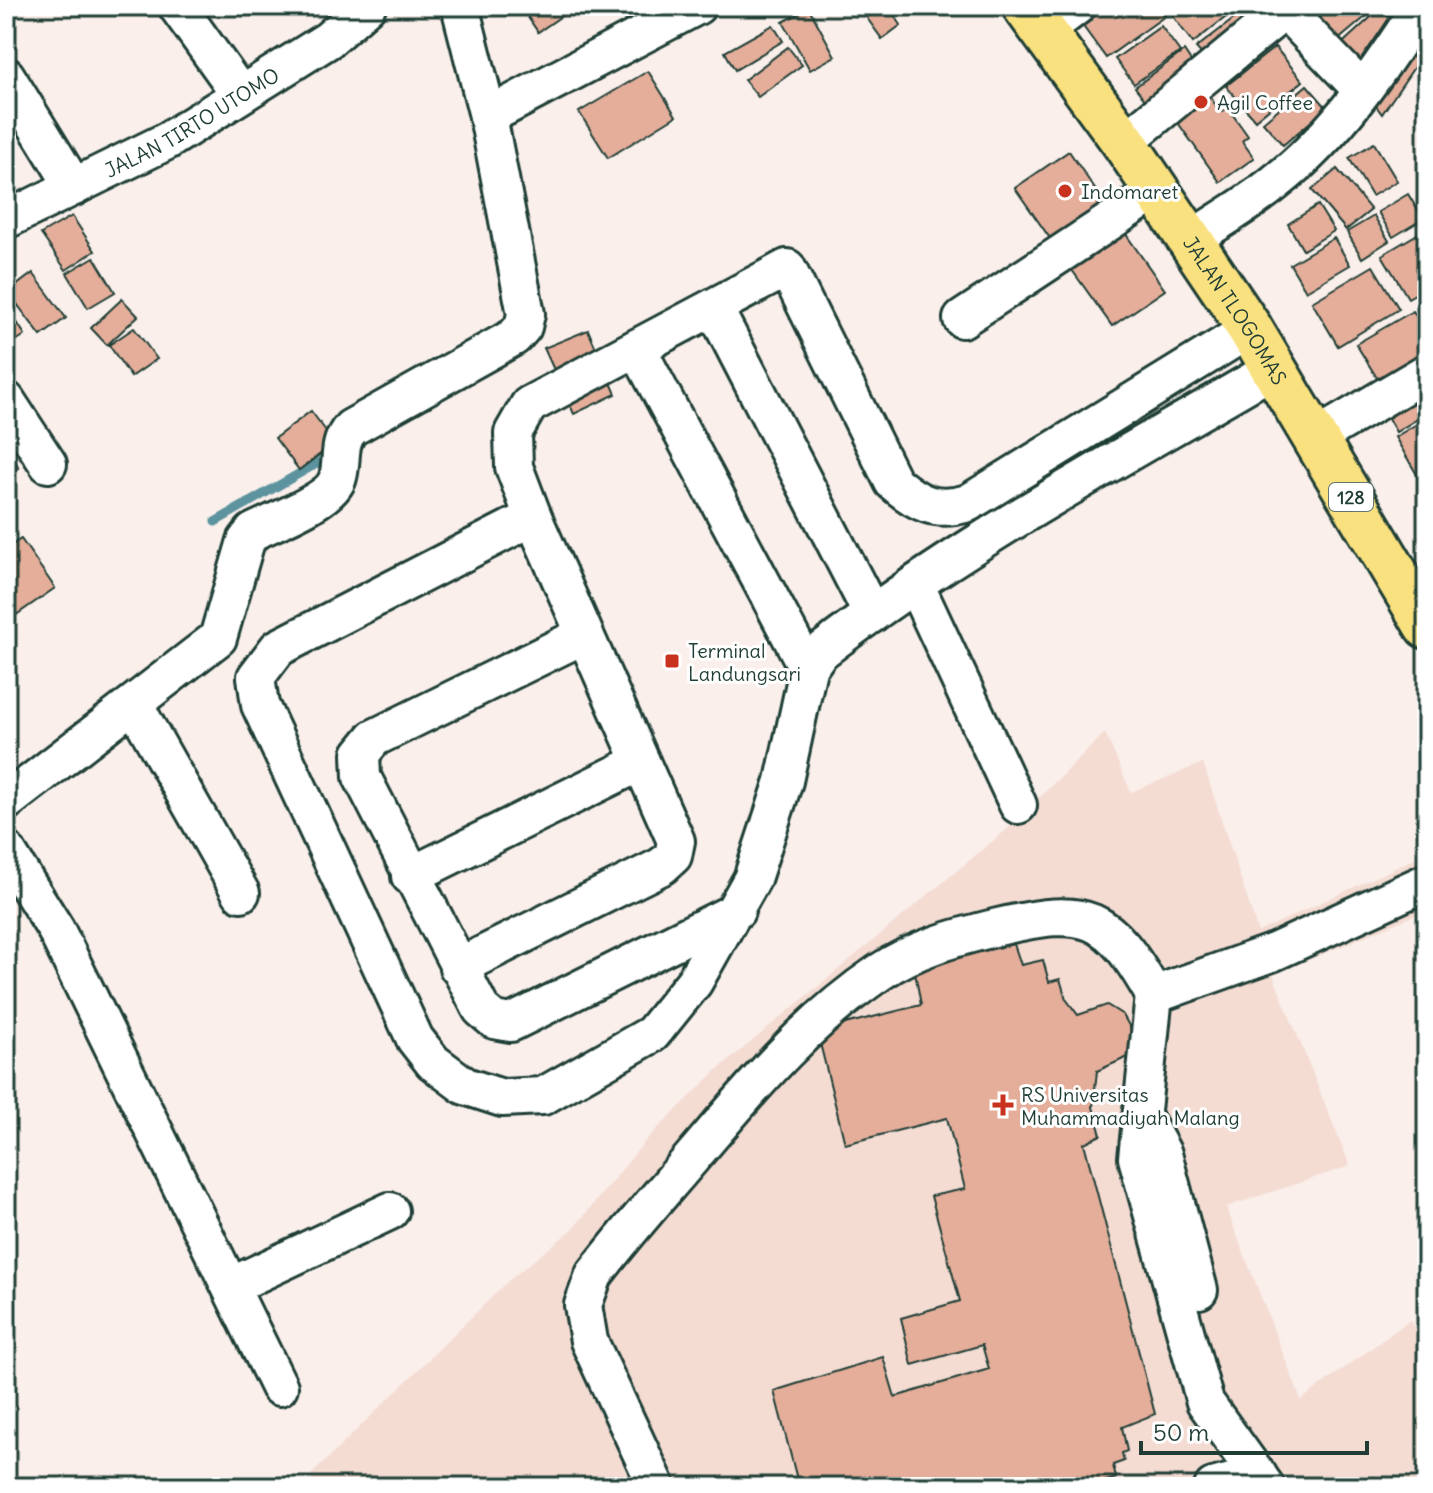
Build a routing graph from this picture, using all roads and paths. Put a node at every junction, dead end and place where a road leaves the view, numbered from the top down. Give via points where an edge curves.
1 (177, 6) edge
2 (367, 6) edge
3 (460, 6) edge
4 (697, 6) edge
5 (1421, 6) edge
6 (1285, 8) edge
7 (1049, 14) edge
8 (6, 76) edge
9 (1362, 90) junction
10 (240, 94) junction
11 (497, 111) junction
12 (1124, 142) junction
13 (74, 187) junction
14 (1156, 191) junction
15 (6, 220) edge
16 (1191, 240) junction
17 (714, 308) junction
18 (962, 319) dead end
19 (1250, 329) junction
20 (637, 348) junction
21 (1273, 369) junction
22 (1427, 372) edge
23 (6, 400) edge
24 (1315, 438) junction
25 (48, 464) dead end
26 (533, 517) junction
27 (915, 584) junction
28 (872, 614) junction
29 (1427, 626) edge
30 (584, 635) junction
31 (808, 669) junction
32 (135, 706) junction
33 (641, 762) junction
34 (6, 802) edge
35 (1018, 805) dead end
36 (6, 850) edge
37 (410, 876) junction
38 (1427, 882) edge
39 (241, 893) dead end
40 (736, 911) junction
41 (458, 967) junction
42 (1154, 995) junction
43 (390, 1211) dead end
44 (231, 1286) junction
45 (279, 1387) dead end
46 (1262, 1481) edge
47 (657, 1487) edge
48 (1213, 1487) edge

1 - 10 street
2 - 10 street, JALAN TIRTO UTOMO via 328,40
3 - 11 street
4 - 11 street
5 - 9 street
6 - 9 street
6 - 12 street
7 - 12 main road, JALAN TLOGOMAS / 128
8 - 13 street
9 - 16 street via 1316,147 1277,182
10 - 13 street, JALAN TIRTO UTOMO via 167,141
11 - 32 street via 526,314 523,327 514,337 351,428 340,449 339,476 326,495 253,532 246,541 218,638
12 - 14 main road, JALAN TLOGOMAS / 128
13 - 15 street, JALAN TIRTO UTOMO
14 - 16 main road, JALAN TLOGOMAS / 128
14 - 18 street
16 - 19 main road, JALAN TLOGOMAS / 128
17 - 19 street via 787,268 893,482 922,504 937,508 968,503
17 - 20 street
17 - 28 street
19 - 21 main road, JALAN TLOGOMAS / 128
20 - 26 street via 529,405 513,433 514,467
20 - 31 street
21 - 24 main road, JALAN TLOGOMAS / 128
21 - 27 street
22 - 24 street
23 - 25 street
24 - 29 main road, JALAN TLOGOMAS / 128
26 - 30 street
26 - 40 street via 278,648 256,677 260,705 415,1039 433,1062 465,1086 502,1098 543,1096 652,1034 686,995
27 - 28 street
27 - 35 street
28 - 31 street via 819,653
30 - 33 street
30 - 37 street via 366,746 359,764 362,777
31 - 40 street via 784,781
32 - 34 street
32 - 39 street
33 - 37 street
33 - 41 street via 676,841 673,856
36 - 44 street via 56,930
37 - 41 street
38 - 42 street via 1274,952
40 - 41 street via 511,1023 494,1020 481,1009
42 - 46 street via 1143,1117 1163,1154 1222,1379 1221,1421
42 - 47 street via 1130,953 1109,933 1089,921 1047,916 948,939 881,971 788,1045 606,1258 587,1291 583,1305 589,1341
43 - 44 street
44 - 45 street
46 - 48 street

